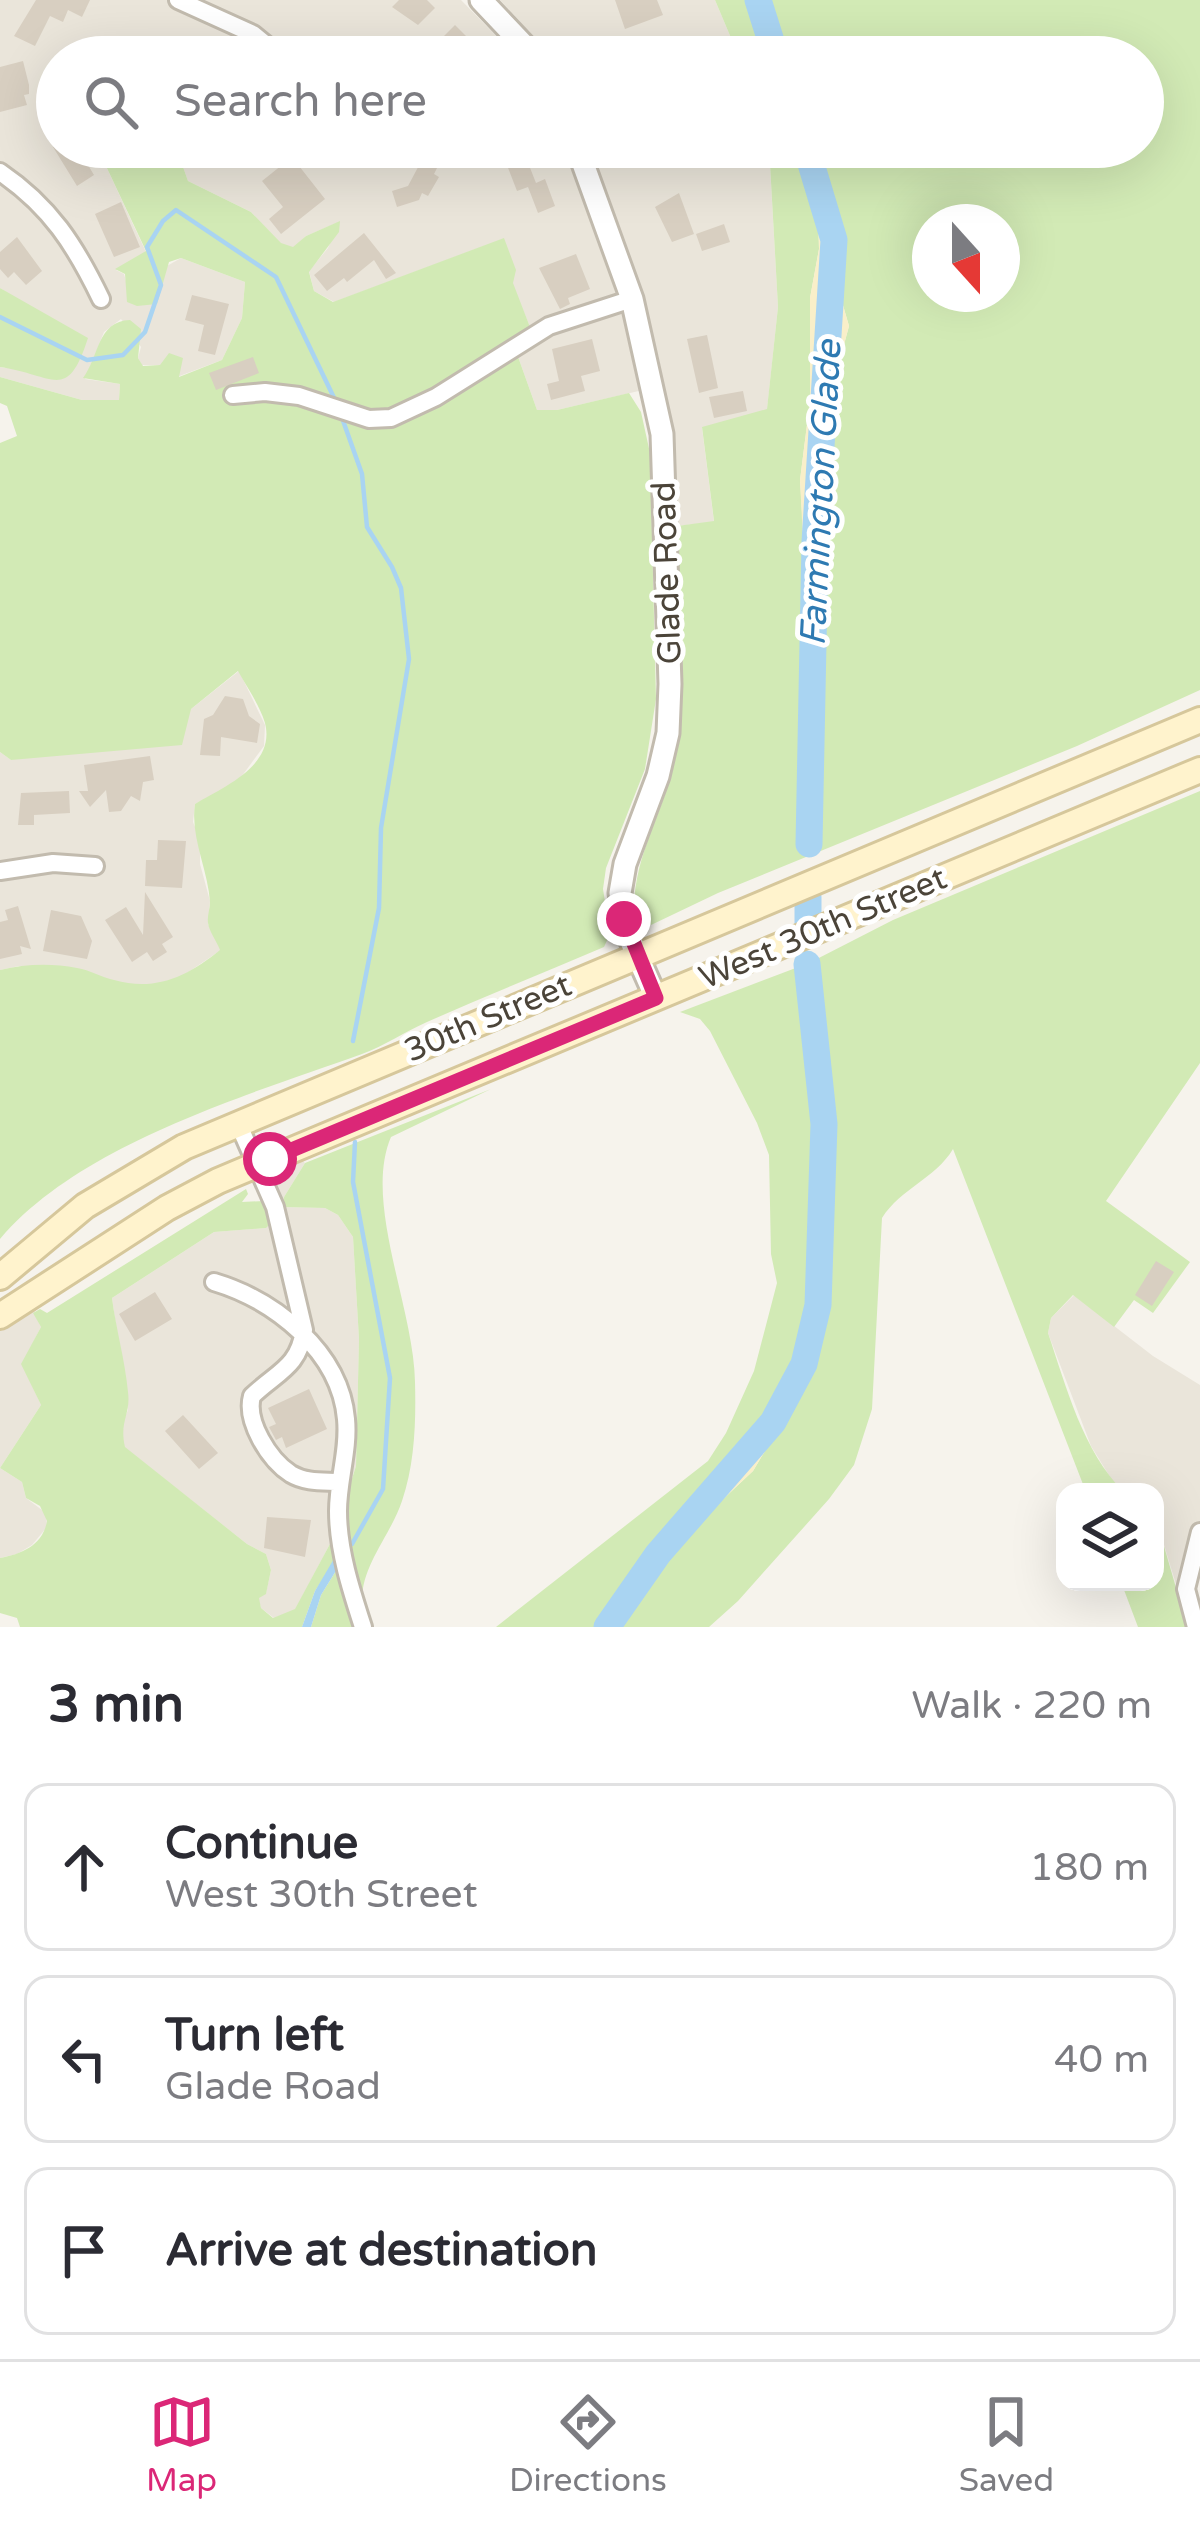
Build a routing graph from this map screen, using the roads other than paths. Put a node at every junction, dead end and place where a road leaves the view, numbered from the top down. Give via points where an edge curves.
1 (178, 0) edge
2 (481, 0) edge
3 (255, 36) edge
4 (515, 36) edge
5 (585, 168) edge
6 (0, 172) edge
7 (632, 298) junction
8 (101, 299) dead end
9 (233, 395) dead end
10 (1200, 720) edge
11 (1200, 770) edge
12 (95, 866) dead end
13 (0, 871) edge
14 (636, 955) junction
15 (656, 998) junction
16 (238, 1123) junction
17 (256, 1165) junction
18 (0, 1276) edge
19 (214, 1282) dead end
20 (0, 1316) edge
21 (303, 1336) junction
22 (340, 1481) junction
23 (1200, 1532) edge
24 (363, 1627) edge
25 (1196, 1627) edge

1 - 3 street
2 - 4 street
5 - 7 street, Glade Road
6 - 8 street via 52,215
7 - 9 street via 549,326 391,418 265,392
7 - 14 street, Glade Road via 662,434 670,684 663,758 620,883
10 - 14 main road, 30th Street
11 - 15 main road, West 30th Street
12 - 13 street
14 - 15 street, Glade Road
14 - 16 main road, 30th Street
15 - 17 main road, West 30th Street
16 - 17 street
16 - 18 main road, 30th Street via 85,1206
17 - 20 main road, West 30th Street via 167,1208
17 - 21 street via 275,1207
19 - 21 street via 248,1292
21 - 22 street via 344,1399
21 - 22 street via 292,1364 253,1396 250,1417 290,1473
22 - 24 street via 346,1573
23 - 25 street via 1186,1589

